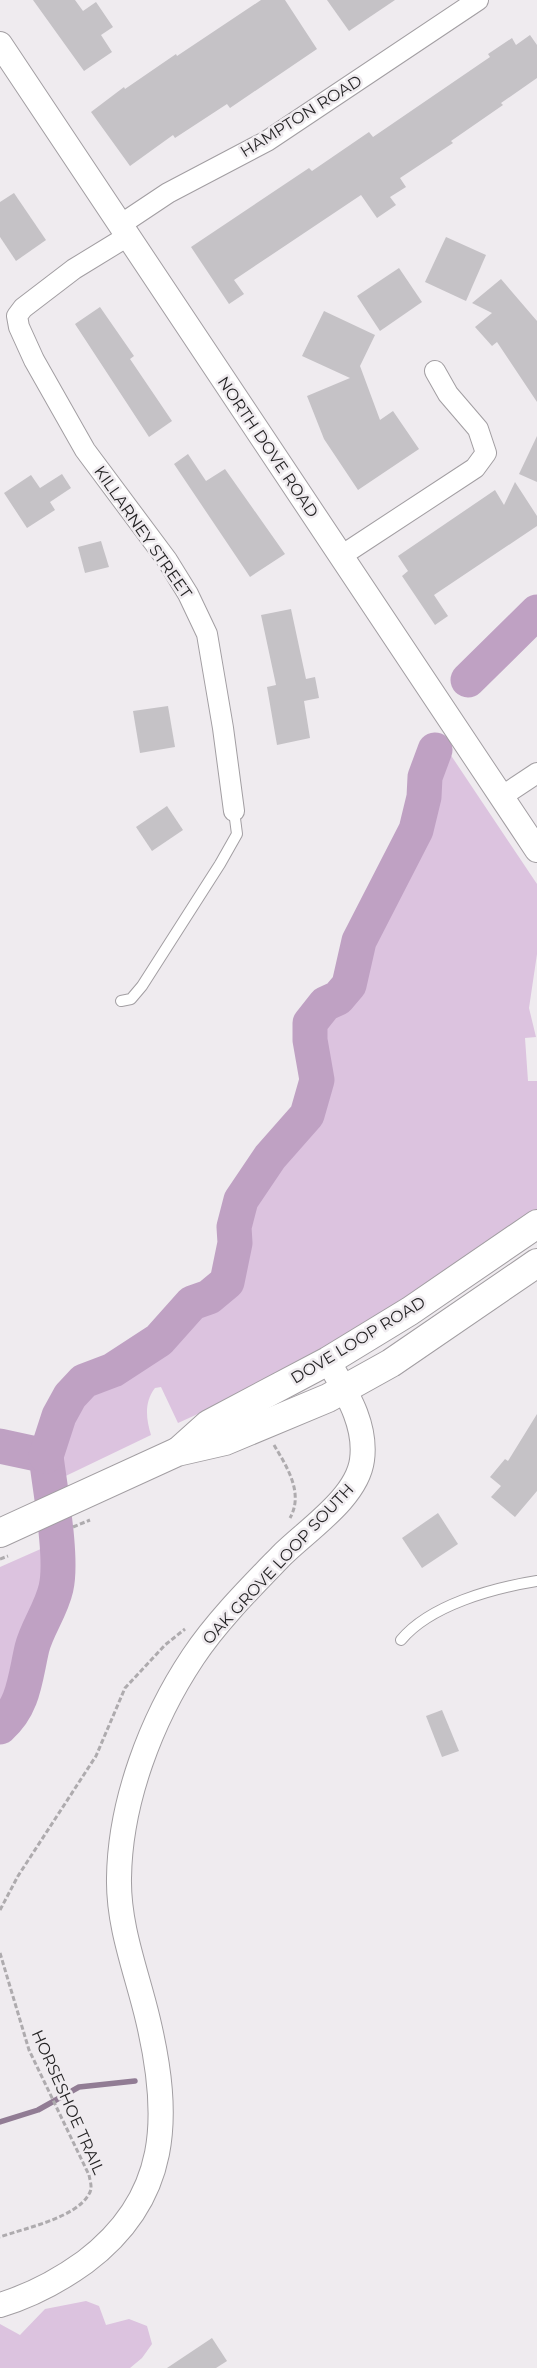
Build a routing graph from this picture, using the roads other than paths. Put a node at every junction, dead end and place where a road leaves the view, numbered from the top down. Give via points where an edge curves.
1 (478, 0) edge
2 (0, 44) edge
3 (124, 230) junction
4 (19, 327) joint
5 (436, 371) dead end
6 (341, 556) junction
7 (537, 773) edge
8 (502, 797) junction
9 (234, 811) joint
10 (537, 850) edge
11 (121, 1001) dead end
12 (537, 1224) edge
13 (537, 1263) edge
14 (328, 1361) junction
15 (344, 1390) junction
16 (178, 1452) junction
17 (0, 1533) edge
18 (537, 1581) edge
19 (401, 1640) dead end
20 (0, 2304) edge

1 - 3 street, HAMPTON ROAD via 267,141 168,193
2 - 3 street, NORTH DOVE ROAD
3 - 4 street, HAMPTON ROAD via 23,308 18,316
3 - 6 street, NORTH DOVE ROAD
4 - 9 street, KILLARNEY STREET via 85,450 167,560 207,634
5 - 6 street via 448,394 478,429 486,453 475,468
6 - 8 street, NORTH DOVE ROAD
7 - 8 street
8 - 10 street, NORTH DOVE ROAD
9 - 11 lane via 237,834 220,864 142,986 131,999
12 - 14 main road, DOVE LOOP ROAD via 410,1311
13 - 15 main road, DOVE LOOP ROAD
14 - 15 street, OAK GROVE LOOP SOUTH
14 - 16 main road, DOVE LOOP ROAD via 209,1424
15 - 16 main road, DOVE LOOP ROAD via 225,1441
15 - 20 street, OAK GROVE LOOP SOUTH via 352,1404 363,1443 358,1476 332,1509 289,1548 239,1601 192,1658 169,1698 136,1777 119,1879 128,1948 156,2056 161,2133 144,2198 102,2249 68,2274 13,2301
16 - 17 main road, DOVE LOOP ROAD
18 - 19 lane via 489,1593 428,1615

